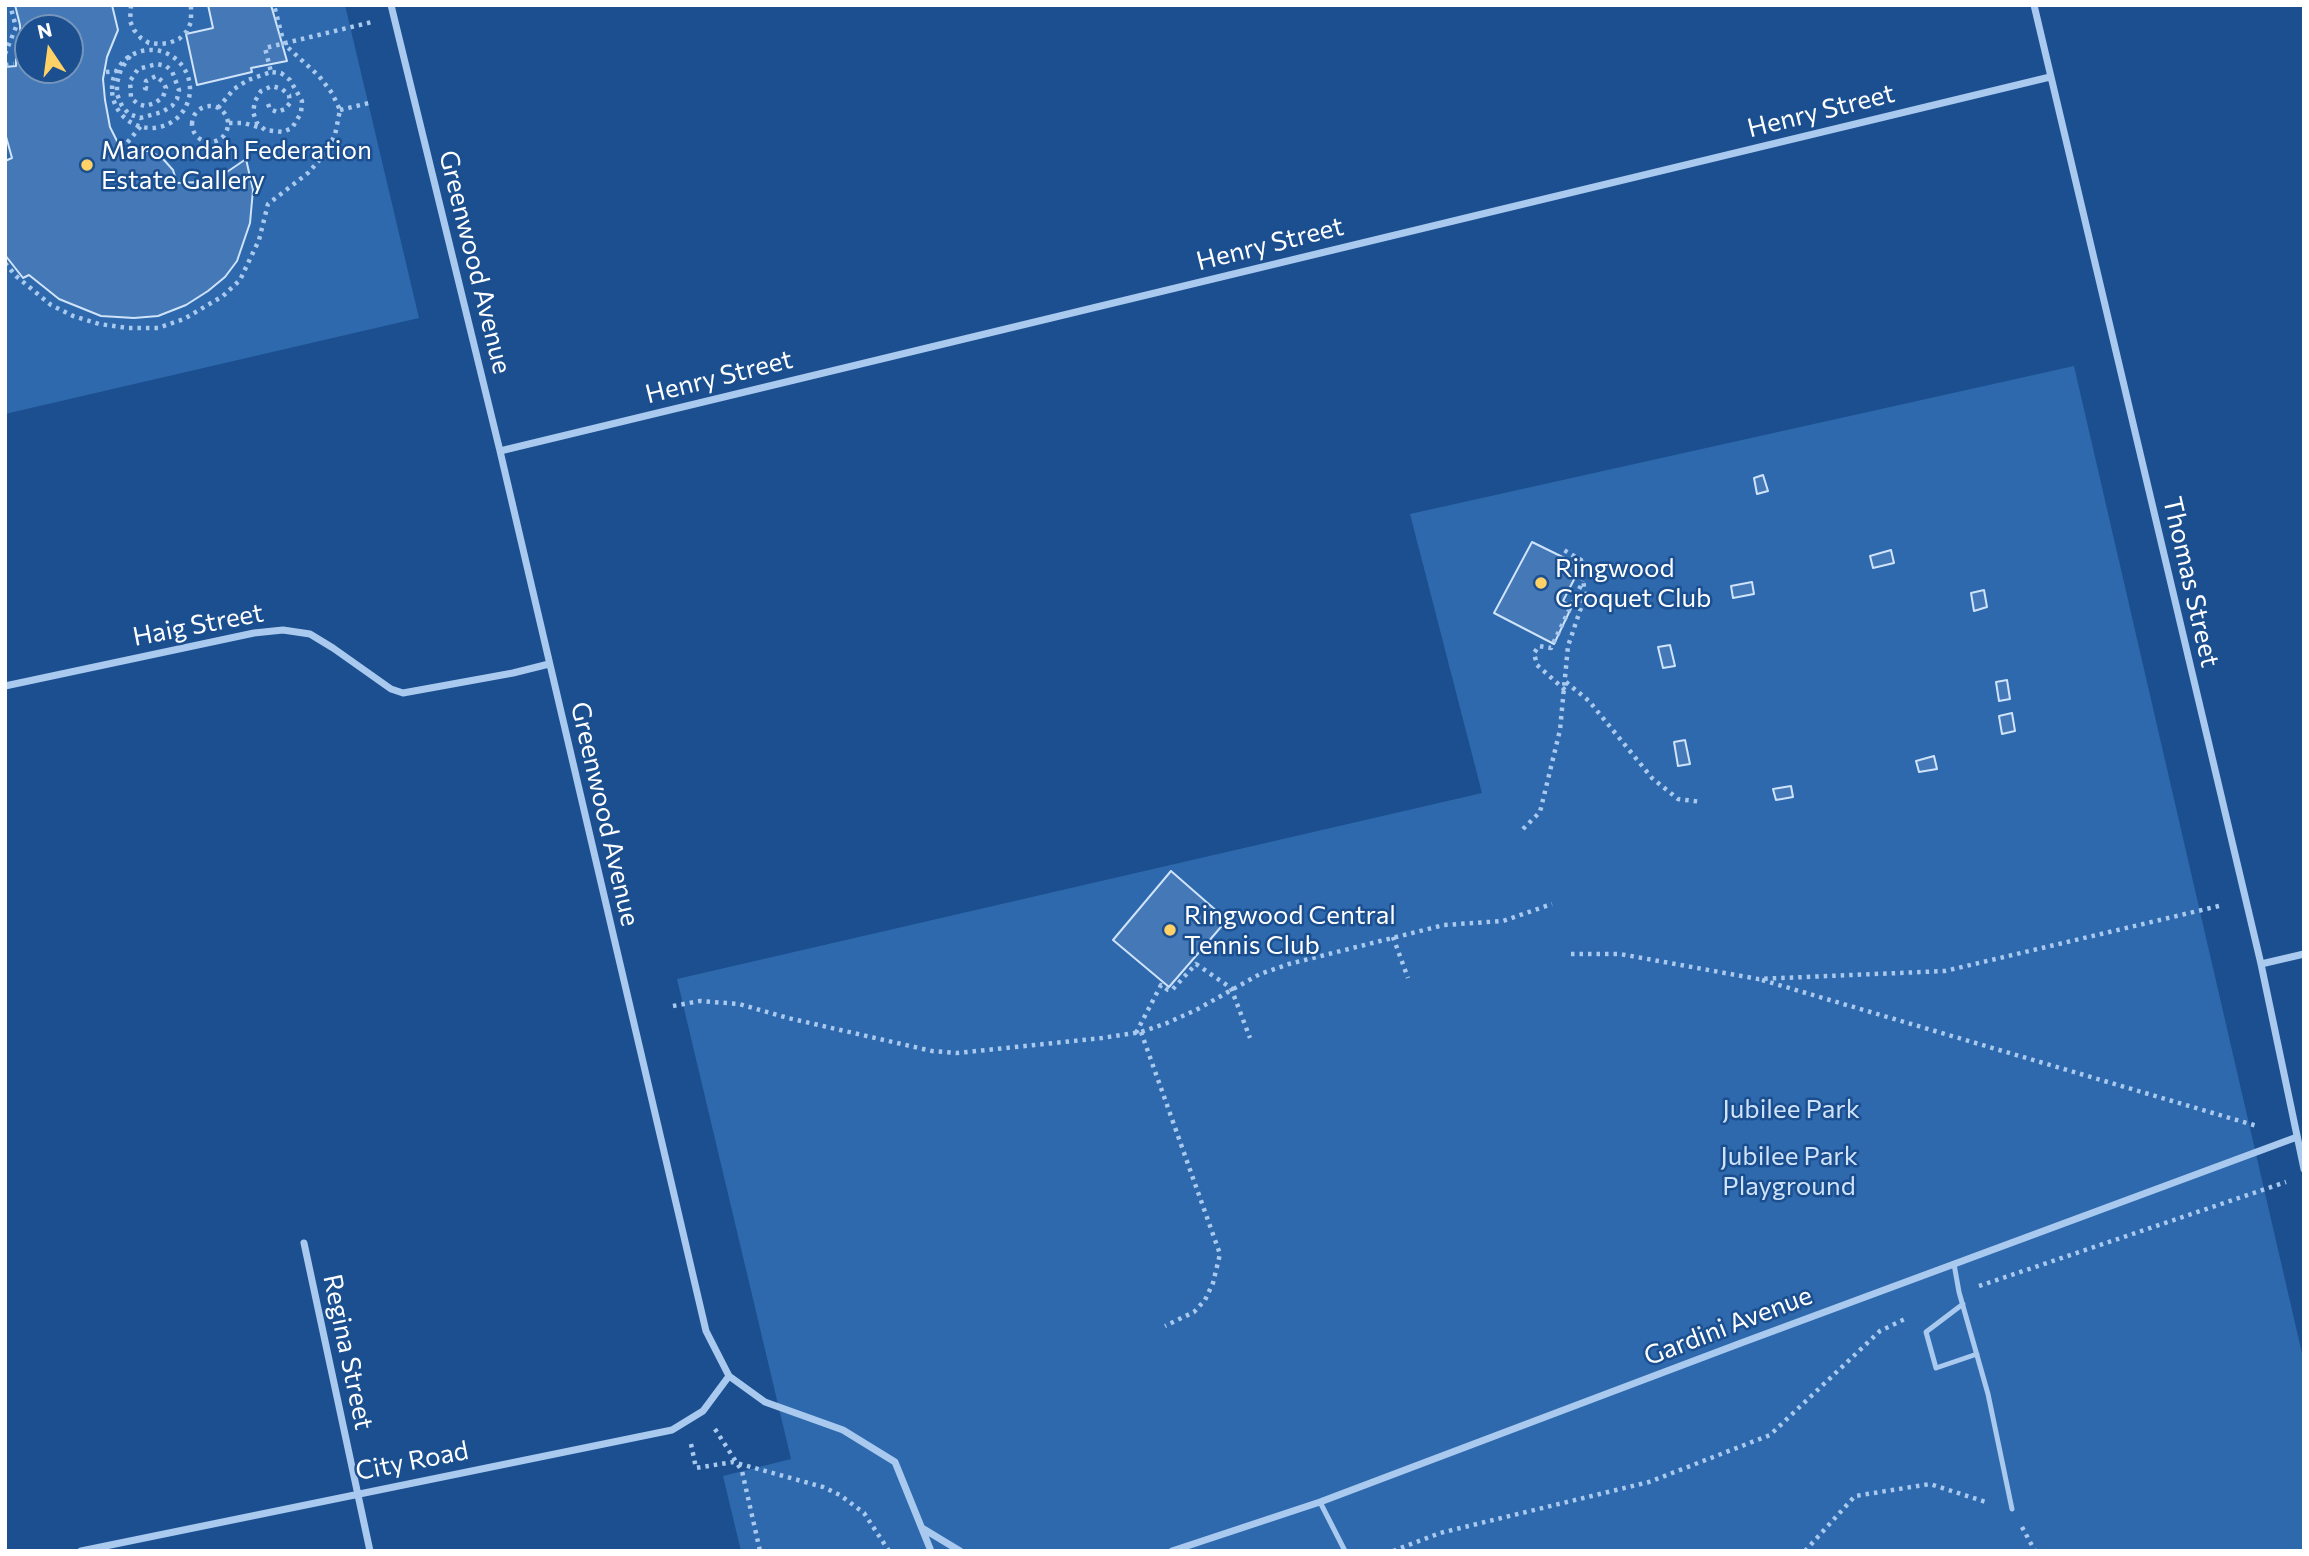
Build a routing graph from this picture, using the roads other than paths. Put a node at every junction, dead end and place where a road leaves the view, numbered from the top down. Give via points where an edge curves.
1 (391, 5) edge
2 (2034, 5) edge
3 (2050, 77) junction
4 (500, 451) junction
5 (549, 664) junction
6 (5, 686) edge
7 (2304, 954) edge
8 (2261, 964) junction
9 (2297, 1137) junction
10 (2304, 1169) edge
11 (304, 1244) dead end
12 (1954, 1264) junction
13 (1962, 1304) junction
14 (1977, 1354) junction
15 (729, 1376) junction
16 (356, 1493) junction
17 (1320, 1502) junction
18 (2011, 1510) road end
19 (922, 1528) junction
20 (81, 1551) edge
21 (370, 1551) edge
22 (931, 1551) edge
23 (960, 1551) edge
24 (1172, 1551) edge
25 (1345, 1551) edge

1 - 4 street, Greenwood Avenue
2 - 3 street, Thomas Street
3 - 4 street, Henry Street
3 - 8 street, Thomas Street
4 - 5 street, Greenwood Avenue
5 - 6 street, Haig Street via 403,693 310,634 283,629
5 - 15 street, Greenwood Avenue via 706,1331
7 - 8 street
8 - 9 street, Thomas Street
9 - 10 street, Thomas Street
9 - 12 street, Gardini Avenue
11 - 16 street, Regina Street
12 - 13 lane
12 - 17 street, Gardini Avenue
13 - 14 lane
13 - 14 lane via 1926,1332 1936,1368
14 - 18 lane
15 - 16 street, City Road via 703,1411 672,1430
15 - 19 street, Greenwood Avenue via 765,1402 843,1430 895,1462
16 - 20 street, City Road
16 - 21 street, Regina Street
17 - 24 street, Gardini Avenue
17 - 25 lane
19 - 22 street, Greenwood Avenue
19 - 23 street

